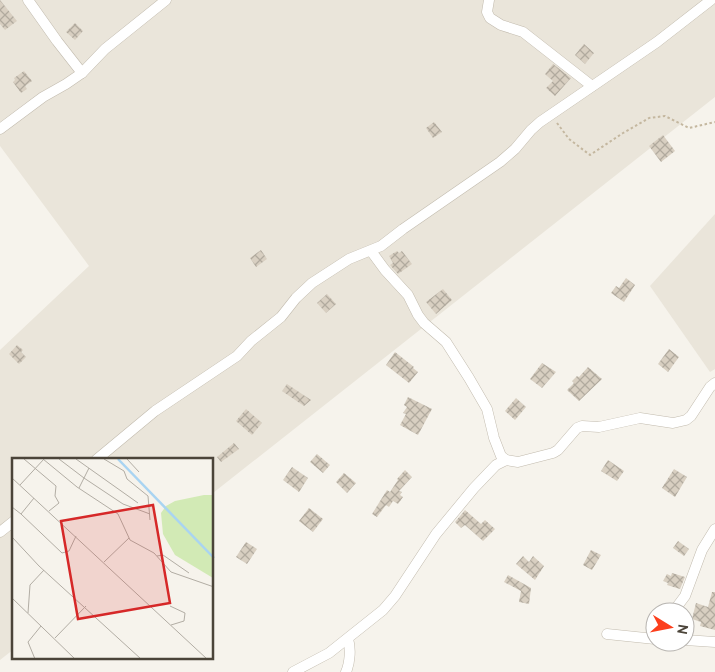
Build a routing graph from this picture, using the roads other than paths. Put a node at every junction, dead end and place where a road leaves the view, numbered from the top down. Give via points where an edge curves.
1 (28, 0) edge
2 (166, 0) edge
3 (489, 0) edge
4 (711, 0) edge
5 (82, 73) junction
6 (592, 86) junction
7 (0, 129) edge
8 (371, 251) junction
9 (715, 383) edge
10 (98, 458) edge
11 (506, 460) junction
12 (12, 523) edge
13 (715, 529) edge
14 (0, 532) edge
15 (680, 602) edge
16 (607, 634) dead end
17 (645, 636) edge
18 (348, 639) junction
19 (695, 641) edge
20 (715, 642) edge
21 (293, 672) edge
22 (346, 672) edge

1 - 5 street
2 - 5 street
3 - 6 street via 487,12 490,18 523,32
4 - 6 street
5 - 7 street
6 - 8 street via 531,130 500,162
8 - 10 street via 348,259 312,283 281,317 251,340 237,356 155,411
8 - 11 street via 408,295 424,323 446,342 462,366 487,409 500,456
9 - 11 street via 691,416 680,422 640,418 599,427 582,426 553,453 518,462
11 - 18 street via 496,465 474,488 436,534 383,610
12 - 14 street
13 - 15 street via 702,550
16 - 17 street
18 - 21 street
18 - 22 street
19 - 20 street

